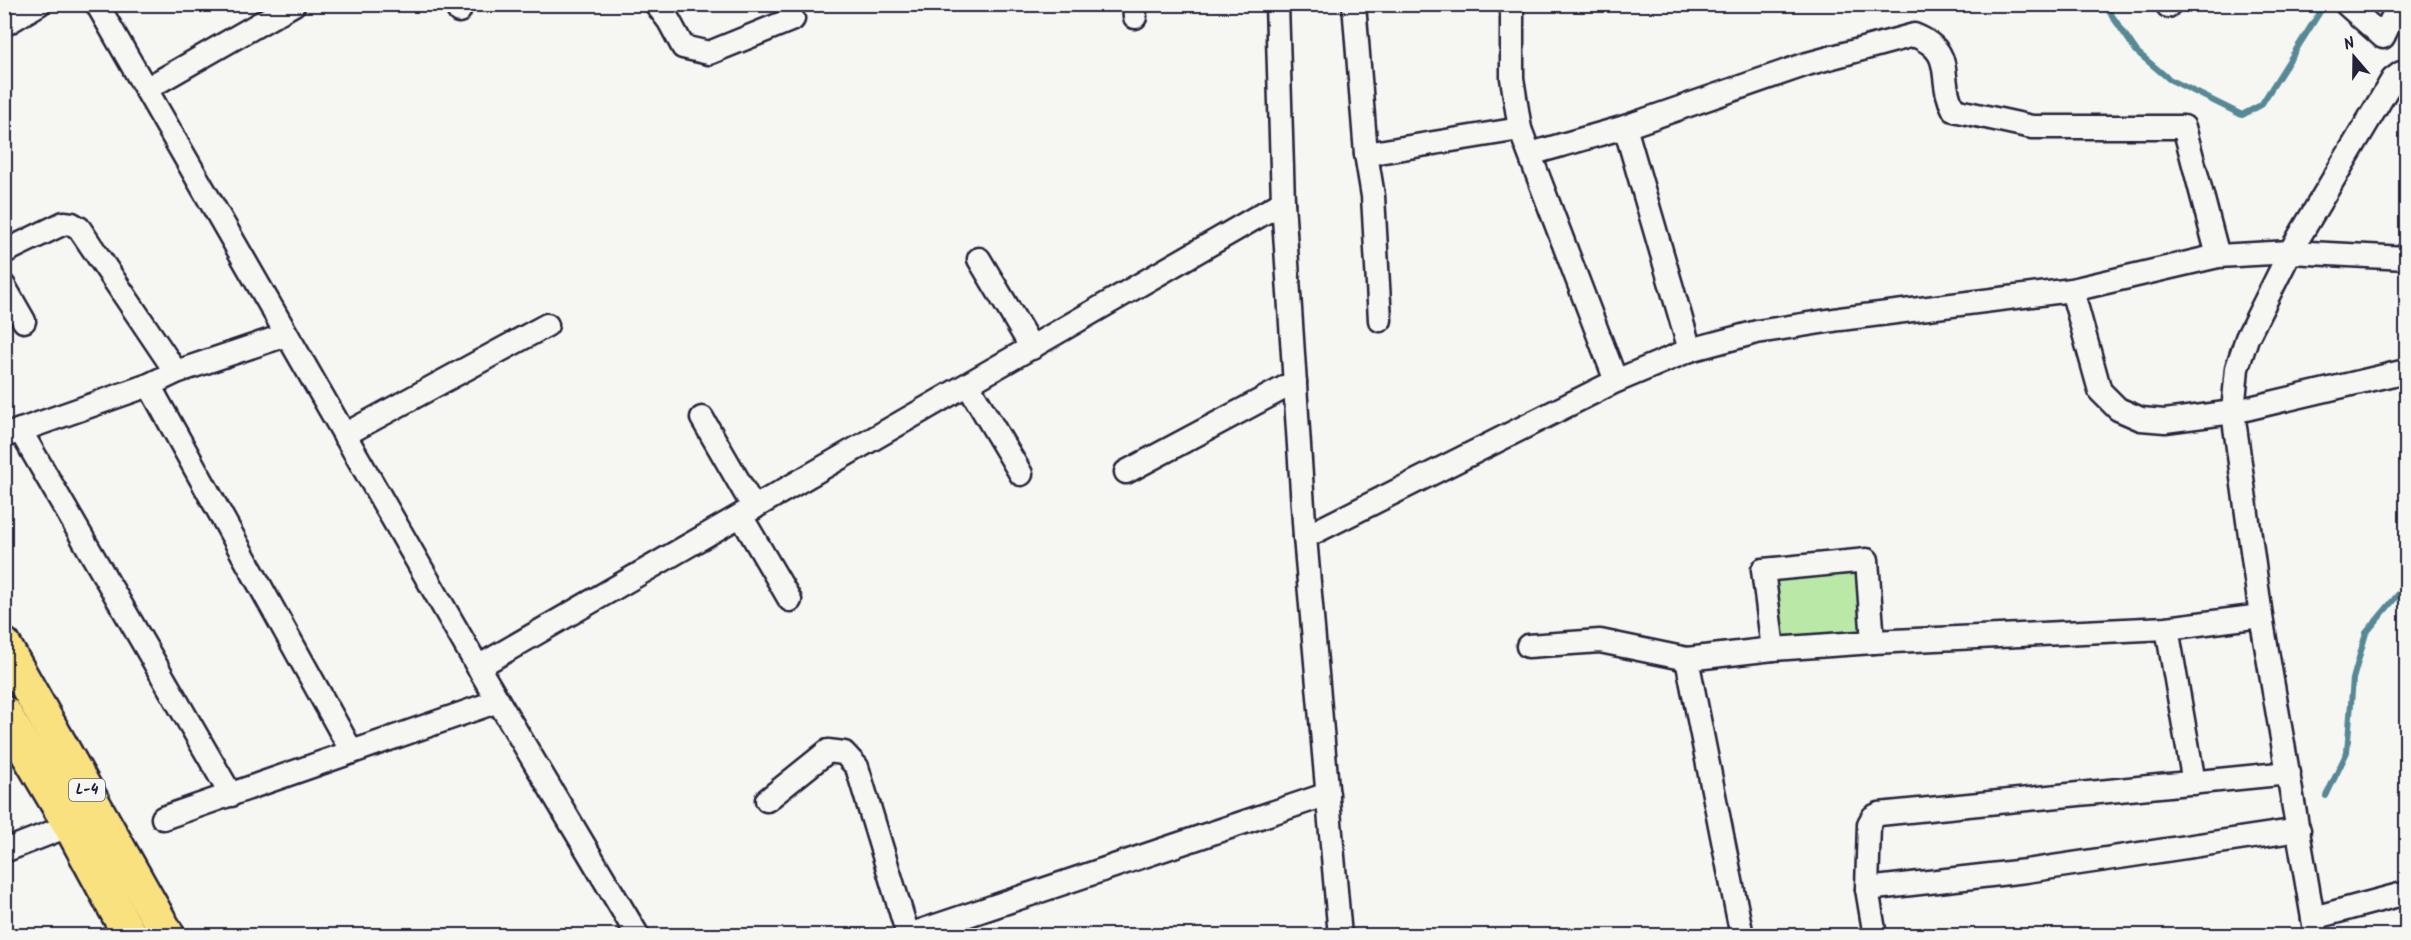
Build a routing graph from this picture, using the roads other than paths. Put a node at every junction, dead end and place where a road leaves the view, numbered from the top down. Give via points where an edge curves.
1 (39, 4) edge
2 (97, 4) edge
3 (294, 4) edge
4 (656, 4) edge
5 (1276, 4) edge
6 (1354, 4) edge
7 (1512, 4) edge
8 (2346, 4) edge
9 (2399, 4) edge
10 (793, 19) dead end
11 (4, 25) edge
12 (2406, 72) edge
13 (146, 89) junction
14 (1625, 127) junction
15 (1520, 129) junction
16 (1366, 154) junction
17 (1530, 154) junction
18 (1283, 202) junction
19 (6, 249) edge
20 (2290, 252) junction
21 (2218, 256) junction
22 (2406, 258) edge
23 (979, 259) dead end
24 (4, 286) edge
25 (2072, 290) junction
26 (1380, 320) dead end
27 (24, 321) dead end
28 (547, 325) dead end
29 (286, 335) junction
30 (1032, 348) junction
31 (1690, 350) junction
32 (2406, 371) edge
33 (176, 372) junction
34 (1616, 381) junction
35 (1295, 382) junction
36 (149, 385) junction
37 (968, 385) junction
38 (2233, 412) junction
39 (702, 418) dead end
40 (12, 433) edge
41 (344, 435) junction
42 (1126, 472) dead end
43 (1021, 474) dead end
44 (748, 512) junction
45 (1305, 537) junction
46 (790, 600) dead end
47 (2261, 616) junction
48 (2167, 628) junction
49 (1873, 642) junction
50 (4, 645) edge
51 (1528, 646) dead end
52 (1773, 649) junction
53 (1687, 659) junction
54 (478, 668) junction
55 (498, 701) junction
56 (4, 713) edge
57 (352, 752) junction
58 (2289, 773) junction
59 (2194, 783) junction
60 (1328, 794) junction
61 (231, 795) junction
62 (767, 800) dead end
63 (100, 815) junction
64 (163, 818) dead end
65 (70, 825) junction
66 (2299, 830) junction
67 (4, 851) edge
68 (1867, 889) junction
69 (2406, 893) edge
70 (2314, 927) edge
71 (907, 935) edge
72 (130, 936) edge
73 (168, 936) edge
74 (638, 936) edge
75 (1340, 936) edge
76 (1742, 936) edge
77 (1875, 936) edge

1 - 11 street
2 - 13 street
3 - 13 street
4 - 10 street via 683,48 709,53
5 - 18 street
6 - 16 street
7 - 15 street via 1512,78
8 - 9 street via 2383,37
12 - 20 street via 2393,80
13 - 29 street
14 - 17 street
14 - 21 street via 1807,64 1914,34 1938,50 1945,68 1947,98 1954,111 2032,127 2184,127
14 - 31 street
15 - 16 street
15 - 17 street
16 - 26 street via 1373,196
17 - 34 street
18 - 30 street
18 - 35 street
19 - 33 street via 64,223 79,228
20 - 21 street
20 - 22 street
20 - 38 street via 2247,338 2237,368
21 - 25 street
23 - 30 street
24 - 27 street
25 - 31 street via 1757,332
25 - 38 street via 2100,391 2118,409 2165,422
28 - 41 street
29 - 33 street
29 - 41 street
30 - 37 street
31 - 34 street
32 - 38 street
33 - 36 street
34 - 45 street
35 - 42 street
35 - 45 street
36 - 40 street
36 - 57 street
37 - 43 street
37 - 44 street
38 - 47 street
39 - 44 street
40 - 61 street
41 - 54 street
44 - 46 street
44 - 54 street
45 - 60 street
47 - 48 street
47 - 58 street
48 - 49 street
48 - 59 street
49 - 52 street
49 - 52 street via 1867,560 1763,570
50 - 63 main road, L-4
51 - 53 street via 1600,641
52 - 53 street
53 - 76 street
54 - 55 street
55 - 57 street
55 - 74 street
56 - 65 main road, L-4
57 - 61 street
58 - 59 street
58 - 66 street
59 - 68 street via 1879,814 1869,824
60 - 71 street
60 - 75 street
61 - 64 street
62 - 71 street via 828,751 844,753 857,766
63 - 65 street
63 - 73 main road, L-4
65 - 67 street
65 - 72 main road, L-4
66 - 68 street via 2026,871
66 - 70 street
68 - 77 street
69 - 70 street

